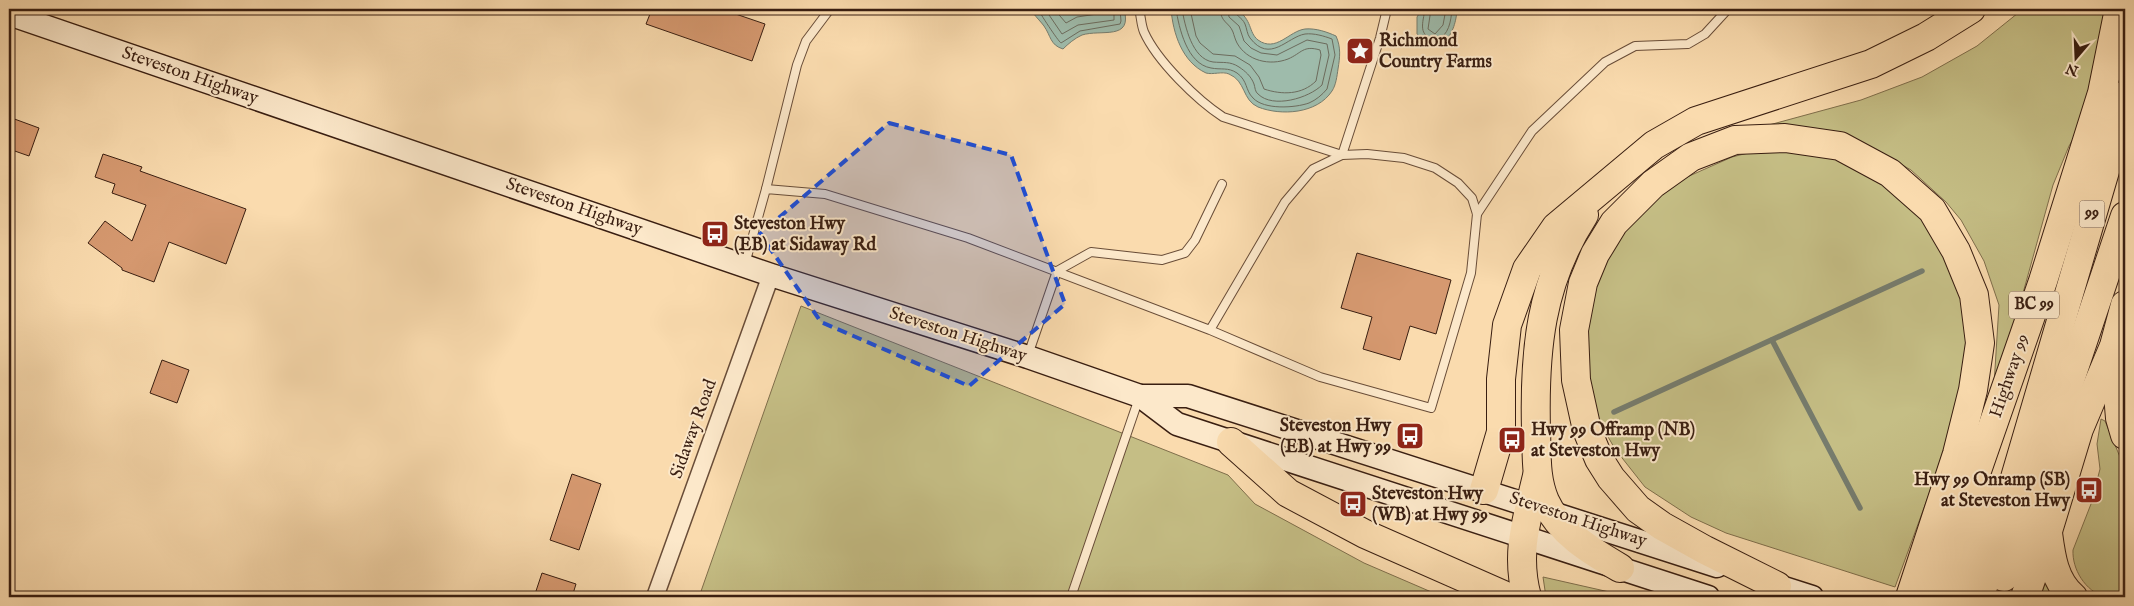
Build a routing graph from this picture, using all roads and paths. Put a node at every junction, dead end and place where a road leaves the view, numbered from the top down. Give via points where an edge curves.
1 (830, 9) edge
2 (1139, 9) edge
3 (1387, 9) edge
4 (1728, 9) edge
5 (1971, 9) edge
6 (2119, 9) edge
7 (9, 14) edge
8 (2125, 95) edge
9 (1342, 155) junction
10 (1222, 184) dead end
11 (766, 190) junction
12 (1598, 193) junction
13 (1477, 214) junction
14 (2125, 216) edge
15 (744, 266) junction
16 (1057, 271) junction
17 (771, 275) junction
18 (2125, 305) edge
19 (1210, 330) junction
20 (2056, 332) junction
21 (2114, 346) junction
22 (1028, 357) junction
23 (1140, 396) junction
24 (2125, 435) edge
25 (1231, 442) junction
26 (1484, 490) junction
27 (1541, 508) junction
28 (2048, 532) junction
29 (1523, 538) junction
30 (1620, 568) junction
31 (1778, 586) junction
32 (655, 597) edge
33 (1071, 597) edge
34 (1508, 597) edge
35 (1527, 597) edge
36 (1708, 597) edge
37 (1812, 597) edge
38 (1910, 597) edge
39 (1934, 597) edge
40 (1955, 597) edge
41 (1980, 597) edge
42 (1997, 597) edge
43 (2025, 597) edge
44 (2073, 597) edge

1 - 11 lane via 806,40 797,64
2 - 9 lane via 1144,31 1160,58 1209,108 1223,117
3 - 9 lane
4 - 13 lane via 1705,34 1688,44 1635,46 1605,62 1532,131
5 - 12 highway via 1926,37 1871,64 1696,120 1654,145
6 - 39 highway, Highway 99 / BC 99 via 2102,93 2042,281
7 - 15 main road, Steveston Highway
8 - 20 highway, 99
9 - 13 lane via 1404,158 1435,168 1458,183 1472,198
9 - 19 lane via 1313,169 1285,202
10 - 16 lane via 1195,240 1185,253 1162,260 1091,252
11 - 15 lane
11 - 16 lane via 825,194 968,238
12 - 26 highway via 1556,227 1527,269 1507,325 1501,379 1501,432
12 - 27 highway via 1570,236 1553,277 1539,331 1535,386
13 - 19 lane via 1471,273 1431,408 1320,377
14 - 42 highway
15 - 17 main road, Steveston Highway
16 - 19 lane
16 - 22 lane
17 - 22 main road, Steveston Highway
17 - 32 street, Sidaway Road
18 - 21 highway
20 - 40 highway, 99
20 - 41 highway, 99
21 - 24 highway via 2120,418
21 - 28 highway via 2079,429
22 - 23 main road, Steveston Highway
23 - 25 main road, Steveston Highway via 1177,424
23 - 26 main road, Steveston Highway via 1188,396
23 - 33 lane
25 - 29 main road, Steveston Highway
25 - 34 highway via 1288,493 1365,534
26 - 27 main road, Steveston Highway
27 - 29 highway
27 - 30 highway via 1592,552
27 - 31 main road, Steveston Highway
28 - 43 highway
28 - 44 highway via 2057,577
29 - 30 main road, Steveston Highway
29 - 35 highway via 1522,579
30 - 36 main road, Steveston Highway
31 - 37 main road, Steveston Highway
31 - 38 highway via 1705,550 1638,510 1599,459 1587,430 1576,380 1574,330 1582,283 1614,223 1653,184 1691,157 1735,140 1785,138 1840,146 1890,173 1932,210 1956,250 1974,295 1980,343 1973,390 1957,454

